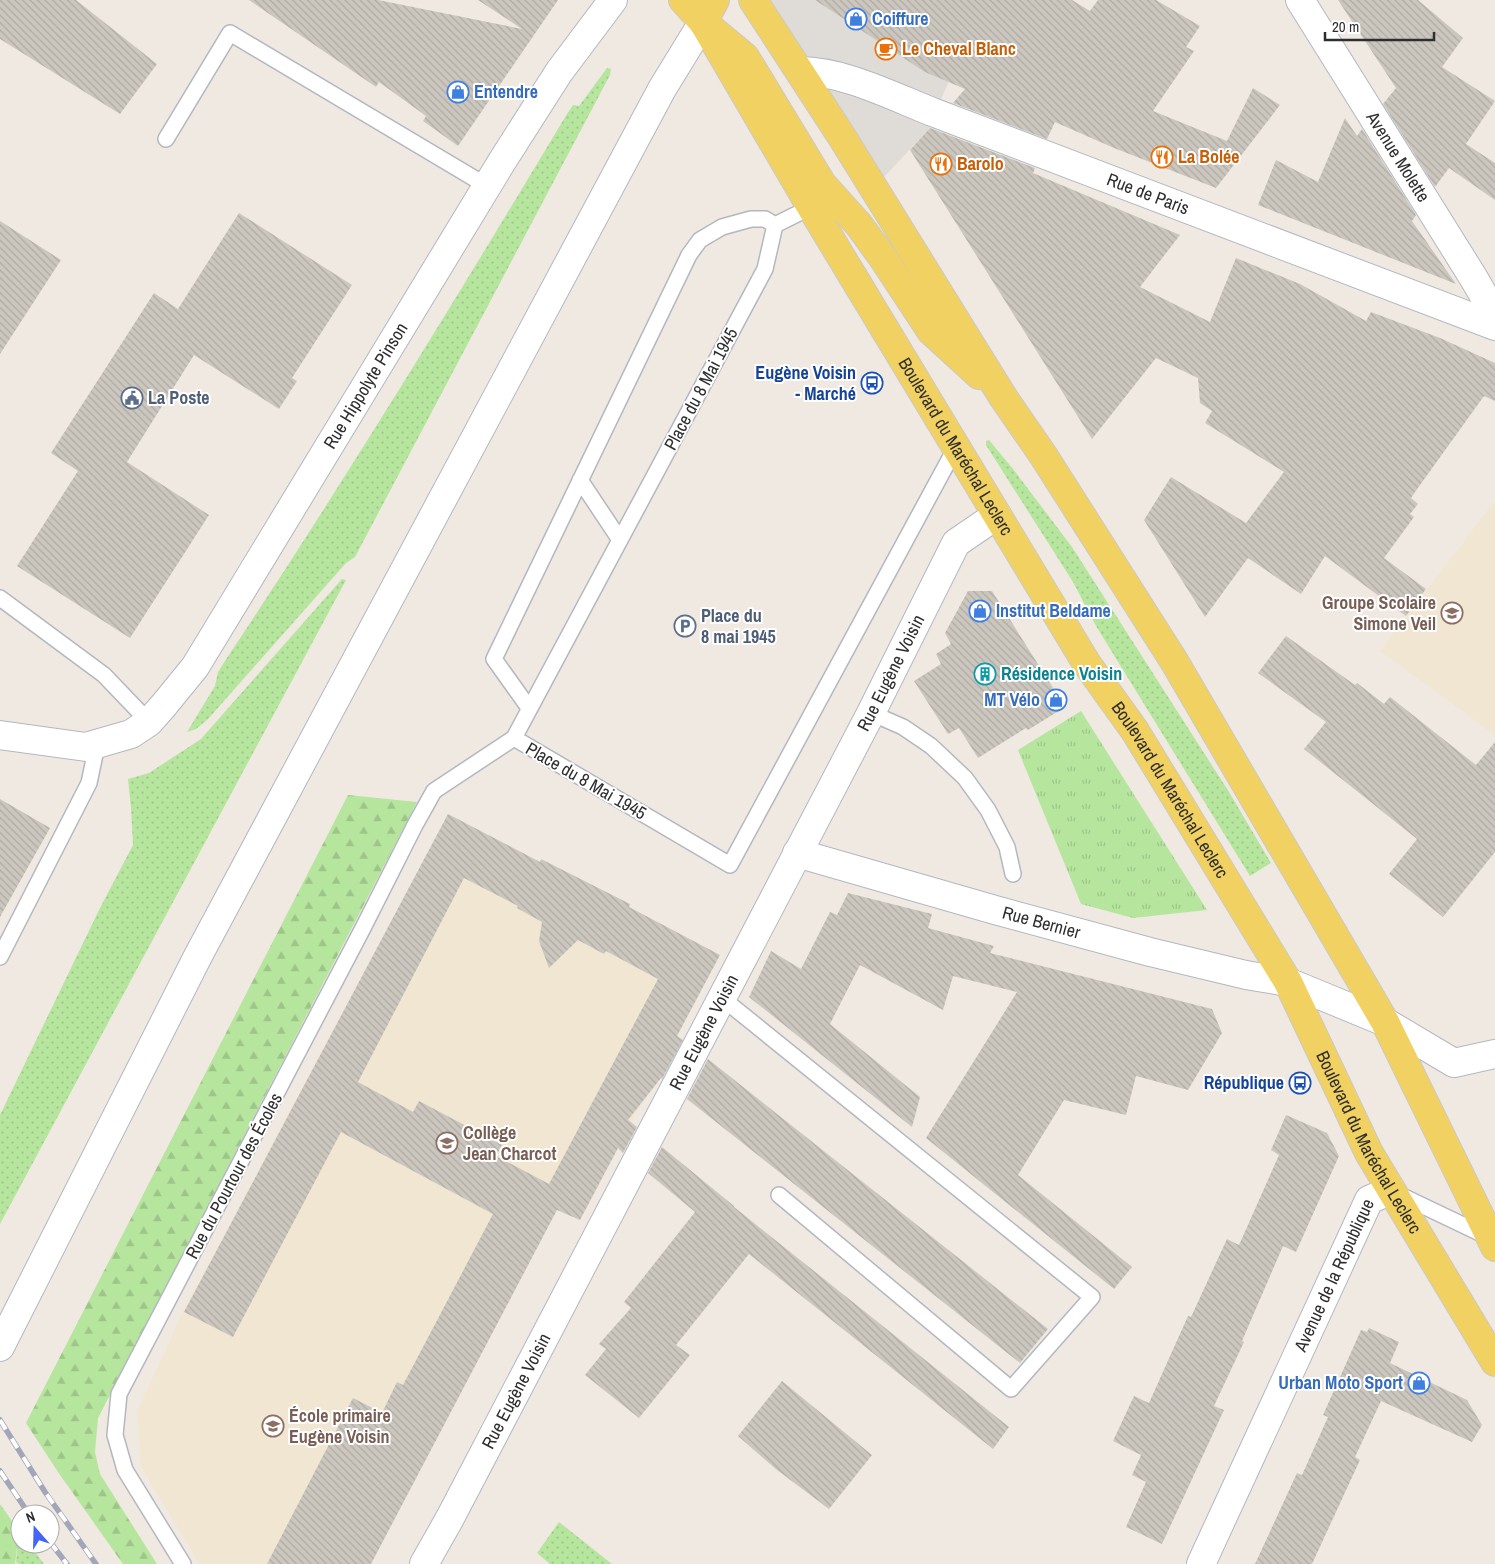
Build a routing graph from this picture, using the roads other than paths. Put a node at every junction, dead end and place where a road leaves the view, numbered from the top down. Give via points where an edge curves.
1 (613, 0) edge
2 (683, 0) edge
3 (753, 0) edge
4 (1300, 0) edge
5 (709, 11) edge
6 (800, 71) junction
7 (166, 139) dead end
8 (487, 186) junction
9 (811, 207) junction
10 (775, 225) junction
11 (1495, 315) edge
12 (1495, 326) edge
13 (1003, 397) junction
14 (956, 447) junction
15 (580, 480) junction
16 (997, 515) junction
17 (620, 540) junction
18 (0, 598) edge
19 (529, 708) junction
20 (871, 713) junction
21 (150, 722) junction
22 (0, 735) edge
23 (514, 738) junction
24 (97, 745) junction
25 (797, 853) junction
26 (1013, 874) dead end
27 (0, 957) edge
28 (1288, 982) junction
29 (722, 998) junction
30 (1385, 1022) junction
31 (1495, 1054) edge
32 (1391, 1190) junction
33 (779, 1195) dead end
34 (1492, 1242) edge
35 (0, 1347) edge
36 (1495, 1362) edge
37 (183, 1564) edge
38 (424, 1564) edge
39 (1200, 1564) edge

1 - 8 street, Rue Hippolyte Pinson via 559,72
2 - 5 main road
3 - 6 main road
4 - 11 street, Avenue Molette
5 - 9 main road, Boulevard du Maréchal Leclerc
5 - 13 main road via 745,56 822,184 859,225 931,332
5 - 35 street via 662,89 203,947
6 - 12 street, Rue de Paris via 817,71 844,78
6 - 13 main road
7 - 8 lane via 230,33
8 - 21 street, Rue Hippolyte Pinson via 195,666
9 - 10 lane
9 - 14 main road, Boulevard du Maréchal Leclerc
10 - 15 lane via 765,219 752,219 722,227 700,240 688,255
10 - 17 lane, Place du 8 Mai 1945 via 765,269
13 - 30 main road via 1174,661
14 - 16 main road, Boulevard du Maréchal Leclerc
14 - 23 lane, Place du 8 Mai 1945 via 730,865
15 - 17 lane
15 - 19 lane via 494,659
16 - 20 street, Rue Eugène Voisin via 956,543
16 - 28 main road, Boulevard du Maréchal Leclerc via 1087,664 1135,731
17 - 19 lane, Place du 8 Mai 1945
18 - 21 lane via 104,676
19 - 23 lane, Place du 8 Mai 1945
20 - 25 street, Rue Eugène Voisin
20 - 26 lane via 903,727 931,746 965,778 988,810 1007,847
21 - 24 street, Rue Hippolyte Pinson via 131,734
22 - 24 street, Rue Hippolyte Pinson via 86,747
23 - 37 lane, Rue du Pourtour des Écoles via 434,791 119,1394 115,1435 125,1470
24 - 27 lane via 89,783
25 - 28 street, Rue Bernier via 1141,949
25 - 29 street, Rue Eugène Voisin
28 - 30 street, Rue Bernier
28 - 32 main road, Boulevard du Maréchal Leclerc via 1369,1153
29 - 33 lane via 1092,1297 1011,1389
29 - 38 street, Rue Eugène Voisin
30 - 31 street, Rue Bernier via 1454,1063
30 - 34 main road
32 - 34 lane
32 - 36 main road, Boulevard du Maréchal Leclerc
32 - 39 street, Avenue de la République via 1369,1200

